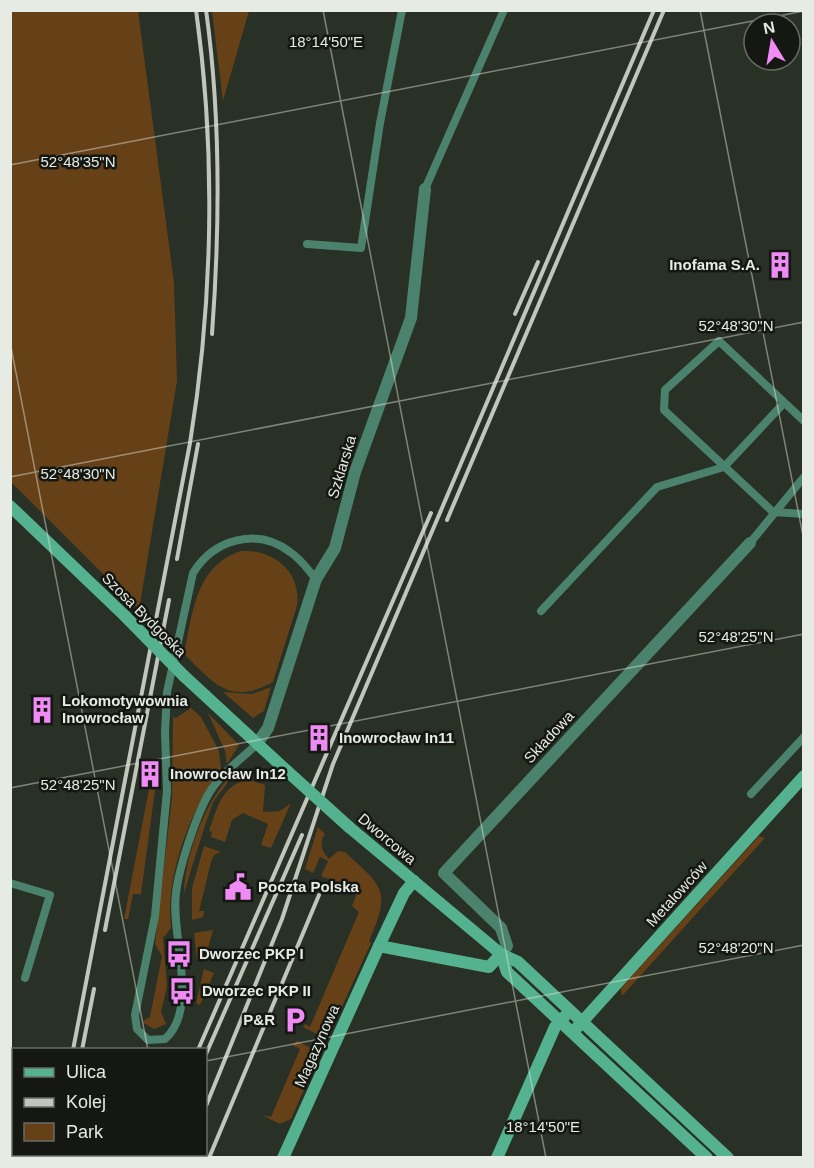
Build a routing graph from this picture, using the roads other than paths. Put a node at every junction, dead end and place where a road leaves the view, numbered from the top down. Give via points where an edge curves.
1 (402, 10) edge
2 (504, 10) edge
3 (425, 189) joint
4 (307, 244) dead end
5 (784, 403) junction
6 (804, 421) edge
7 (724, 467) junction
8 (804, 477) edge
9 (10, 506) edge
10 (773, 512) junction
11 (804, 514) edge
12 (750, 543) joint
13 (316, 579) junction
14 (541, 611) dead end
15 (804, 737) edge
16 (256, 745) junction
17 (804, 776) edge
18 (751, 794) dead end
19 (414, 881) junction
20 (10, 883) edge
21 (379, 946) junction
22 (501, 954) junction
23 (26, 978) dead end
24 (570, 1010) junction
25 (582, 1020) junction
26 (561, 1021) junction
27 (573, 1032) junction
28 (283, 1158) edge
29 (497, 1158) edge
30 (707, 1158) edge
31 (728, 1158) edge

1 - 4 lane via 362,248
2 - 3 lane
3 - 13 street, Szklarska via 411,318 354,472 335,548
5 - 6 lane
5 - 7 lane
5 - 7 lane via 719,341 665,390 664,410
7 - 10 lane
7 - 14 lane via 657,487
8 - 10 lane
9 - 16 main road, Szosa Bydgoska, bridge
10 - 11 lane
10 - 12 lane
12 - 22 street, Składowa via 444,873 501,928 507,946
13 - 16 street, Szklarska via 268,728
13 - 16 lane via 291,552 255,538 218,547 193,573 167,692 167,791 155,916 135,1015 137,1029 148,1040 165,1039 178,1017 181,969 175,898 201,810 218,780
15 - 18 lane
16 - 19 main road, Dworcowa, bridge
17 - 25 main road, Metalowców
19 - 21 main road, Magazynowa via 404,893
19 - 22 main road, Dworcowa
20 - 23 lane via 50,895
21 - 22 main road via 489,967
21 - 28 main road, Magazynowa
22 - 24 main road, Dworcowa via 518,962
22 - 26 main road, Dworcowa via 507,972
24 - 25 main road, Dworcowa
24 - 26 main road
25 - 27 main road, Metalowców
25 - 31 main road, Dworcowa
26 - 27 main road, Dworcowa
26 - 29 main road
27 - 30 main road, Dworcowa

